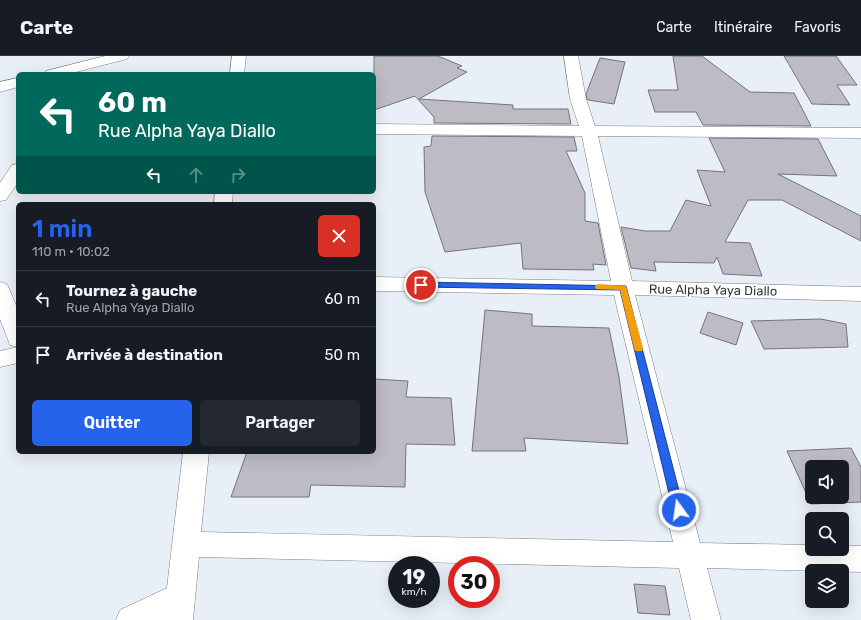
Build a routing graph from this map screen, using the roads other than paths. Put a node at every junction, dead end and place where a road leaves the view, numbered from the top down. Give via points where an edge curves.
1 (122, 56) edge
2 (239, 56) edge
3 (571, 56) edge
4 (86, 69) edge
5 (65, 72) edge
6 (237, 72) edge
7 (16, 83) edge
8 (0, 87) edge
9 (376, 129) edge
10 (589, 131) junction
11 (861, 133) edge
12 (16, 172) edge
13 (0, 196) edge
14 (376, 284) edge
15 (623, 288) junction
16 (0, 289) edge
17 (861, 294) edge
18 (16, 333) edge
19 (16, 355) edge
20 (0, 359) edge
21 (196, 454) edge
22 (186, 544) junction
23 (690, 555) junction
24 (861, 559) edge
25 (179, 608) edge
26 (131, 620) edge
27 (706, 620) edge

1 - 4 street
2 - 6 street
3 - 10 street via 578,98
4 - 5 street
7 - 8 street
9 - 10 street
10 - 11 street
10 - 15 street
12 - 13 street
14 - 15 street, Rue Alpha Yaya Diallo
15 - 17 street, Rue Alpha Yaya Diallo
15 - 23 street
16 - 18 street
19 - 20 street
21 - 22 street
22 - 23 street
22 - 25 street
23 - 24 street
23 - 27 street
25 - 26 street

